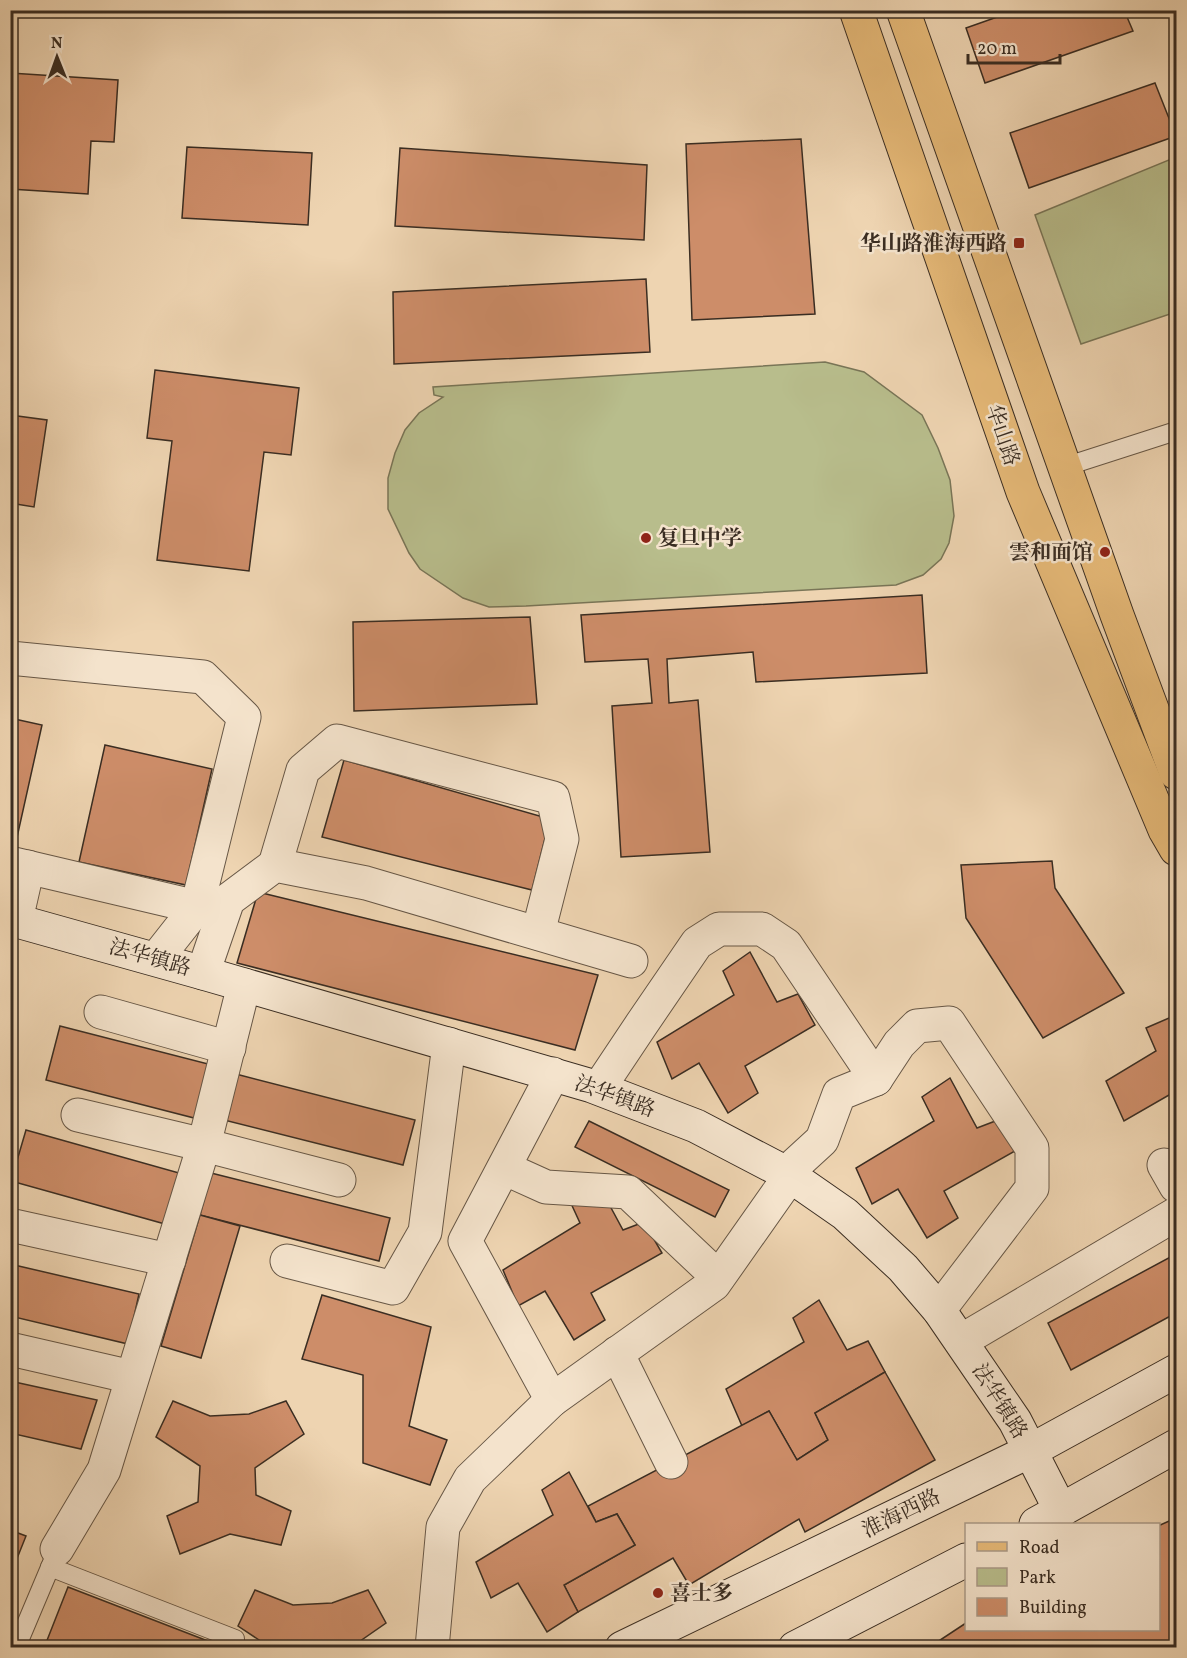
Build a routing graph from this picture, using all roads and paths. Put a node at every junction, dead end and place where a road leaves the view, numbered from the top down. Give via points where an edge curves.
1 (856, 10) edge
2 (903, 10) edge
3 (1176, 430) edge
4 (1064, 467) junction
5 (10, 658) edge
6 (1176, 773) edge
7 (1176, 849) edge
8 (19, 865) edge
9 (275, 865) junction
10 (197, 908) junction
11 (13, 920) edge
12 (537, 933) junction
13 (156, 959) junction
14 (631, 960) dead end
15 (203, 973) junction
16 (244, 985) junction
17 (100, 1012) dead end
18 (449, 1044) junction
19 (229, 1048) junction
20 (553, 1074) junction
21 (876, 1079) junction
22 (599, 1088) junction
23 (78, 1115) dead end
24 (204, 1145) junction
25 (504, 1168) junction
26 (788, 1175) junction
27 (339, 1180) dead end
28 (1176, 1214) edge
29 (10, 1225) edge
30 (169, 1260) junction
31 (287, 1261) dead end
32 (718, 1277) junction
33 (939, 1310) junction
34 (961, 1341) junction
35 (10, 1349) edge
36 (617, 1353) junction
37 (1176, 1371) edge
38 (132, 1377) junction
39 (552, 1400) junction
40 (1176, 1446) edge
41 (1030, 1451) junction
42 (671, 1462) dead end
43 (1048, 1518) edge
44 (54, 1558) junction
45 (965, 1561) edge
46 (16, 1647) edge
47 (235, 1647) edge
48 (432, 1647) edge
49 (622, 1647) edge
50 (795, 1647) edge

1 - 7 main road, 华山路 via 1023,492
2 - 4 main road
3 - 4 lane
4 - 6 main road
5 - 10 street via 203,676 244,717
8 - 10 street
8 - 11 street
9 - 12 street via 366,883
9 - 12 street via 303,770 337,741 553,798 562,839
9 - 15 street via 228,900
10 - 13 street
11 - 13 street, 法华镇路
12 - 14 street
13 - 15 street, 法华镇路
15 - 16 street, 法华镇路
16 - 18 street, 法华镇路
16 - 19 street
17 - 19 street
18 - 20 street, 法华镇路
18 - 31 street via 424,1232 393,1288
19 - 24 street
20 - 22 street, 法华镇路
20 - 25 street
21 - 22 street via 786,945 762,929 719,929 697,943
21 - 26 street via 839,1094 822,1140
21 - 33 street via 898,1044 917,1026 949,1023 1032,1148 1032,1188
22 - 26 street, 法华镇路 via 696,1126
23 - 24 street
24 - 27 street
24 - 30 street
25 - 32 street via 546,1187 628,1192
25 - 39 street via 465,1241
26 - 32 street
26 - 33 street, 法华镇路 via 845,1214 903,1268
28 - 34 street
29 - 30 street
30 - 38 street
32 - 36 street via 714,1284
33 - 34 street, 法华镇路
34 - 41 street, 法华镇路 via 1016,1421
35 - 38 street
36 - 39 street
36 - 42 street
37 - 41 street, 淮海西路
38 - 44 street via 104,1470
39 - 48 street via 470,1479 443,1527
40 - 43 street
41 - 43 street, 法华镇路
41 - 49 street, 淮海西路
44 - 46 lane
44 - 47 lane via 235,1639
45 - 50 street

